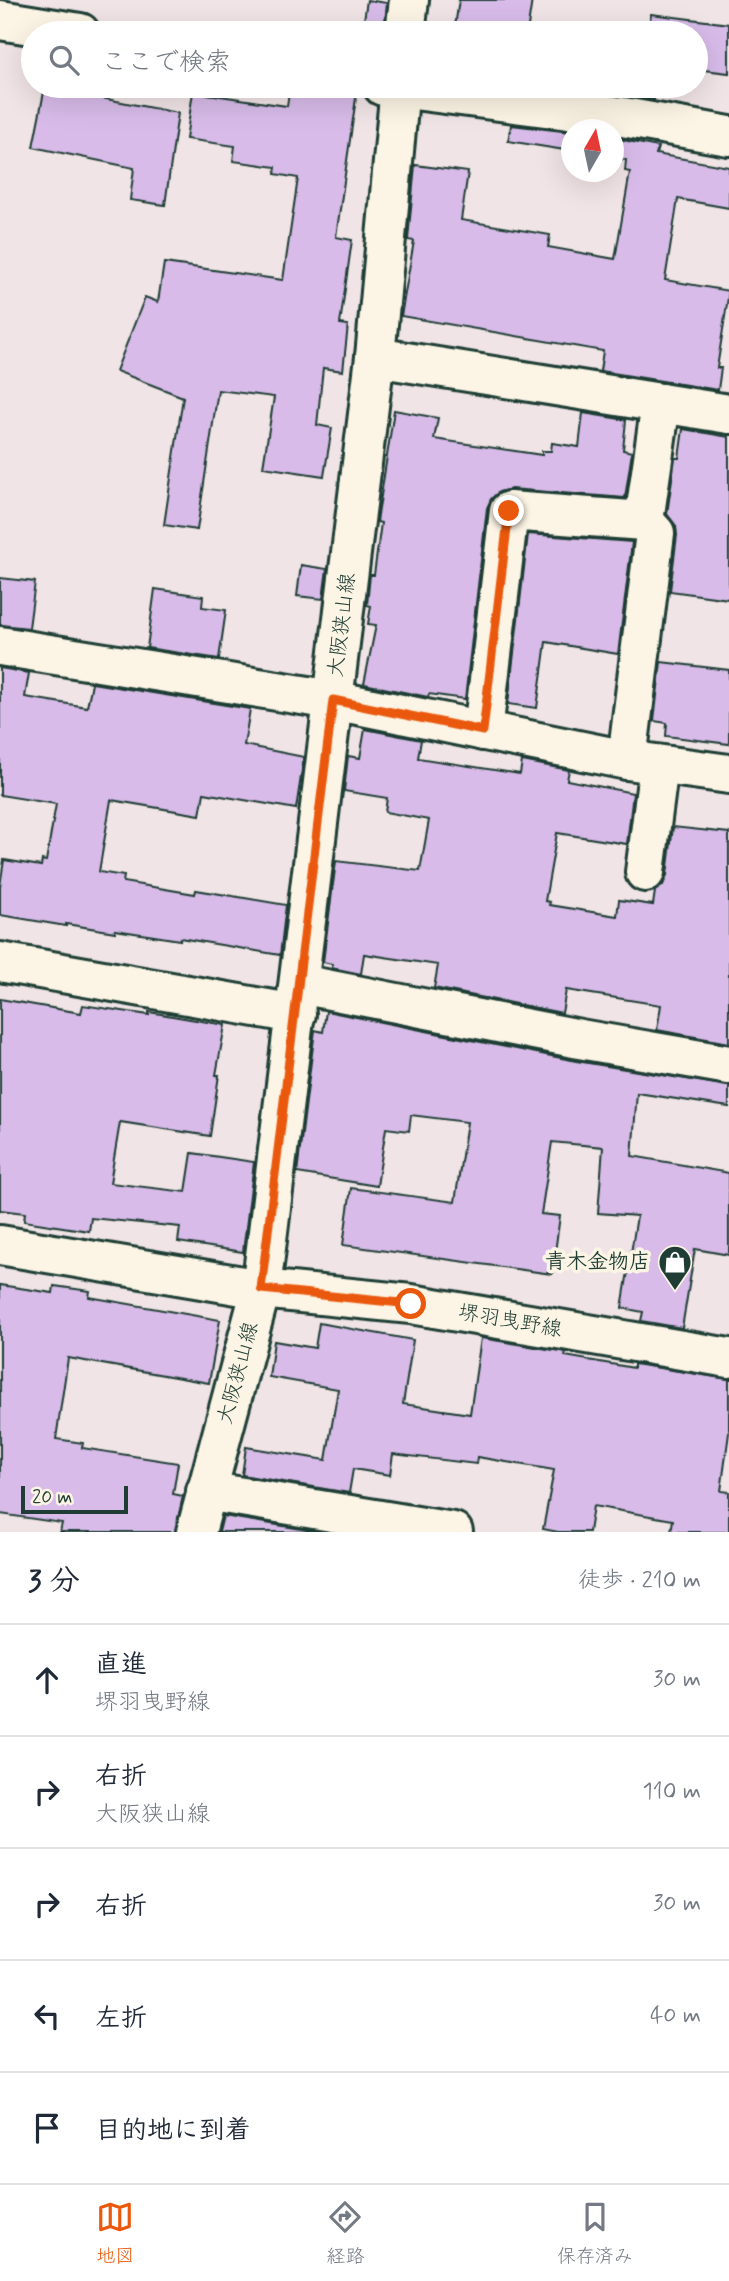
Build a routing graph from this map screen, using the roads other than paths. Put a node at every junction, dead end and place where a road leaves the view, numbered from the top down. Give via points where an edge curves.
1 (409, 0) edge
2 (0, 20) edge
3 (406, 21) edge
4 (21, 23) edge
5 (393, 98) edge
6 (478, 98) edge
7 (729, 136) edge
8 (375, 357) junction
9 (661, 403) junction
10 (729, 414) edge
11 (644, 521) junction
12 (0, 646) edge
13 (333, 700) junction
14 (483, 731) junction
15 (643, 763) junction
16 (729, 775) edge
17 (645, 873) dead end
18 (0, 962) edge
19 (298, 999) junction
20 (729, 1065) edge
21 (0, 1245) edge
22 (261, 1289) junction
23 (729, 1358) edge
24 (206, 1491) junction
25 (196, 1532) edge
26 (453, 1532) edge

1 - 3 street
2 - 4 street
5 - 8 street, 大阪狭山線
6 - 7 street
8 - 9 street
8 - 13 street, 大阪狭山線
9 - 10 street
9 - 11 street
11 - 14 street via 509,511
11 - 15 street via 655,533
12 - 13 street
13 - 14 street
13 - 19 street, 大阪狭山線
14 - 15 street
15 - 16 street
15 - 17 street
18 - 19 street
19 - 20 street
19 - 22 street, 大阪狭山線
21 - 22 street, 堺羽曳野線
22 - 23 street, 堺羽曳野線 via 411,1304
22 - 24 street, 大阪狭山線
24 - 25 street, 大阪狭山線
24 - 26 street

